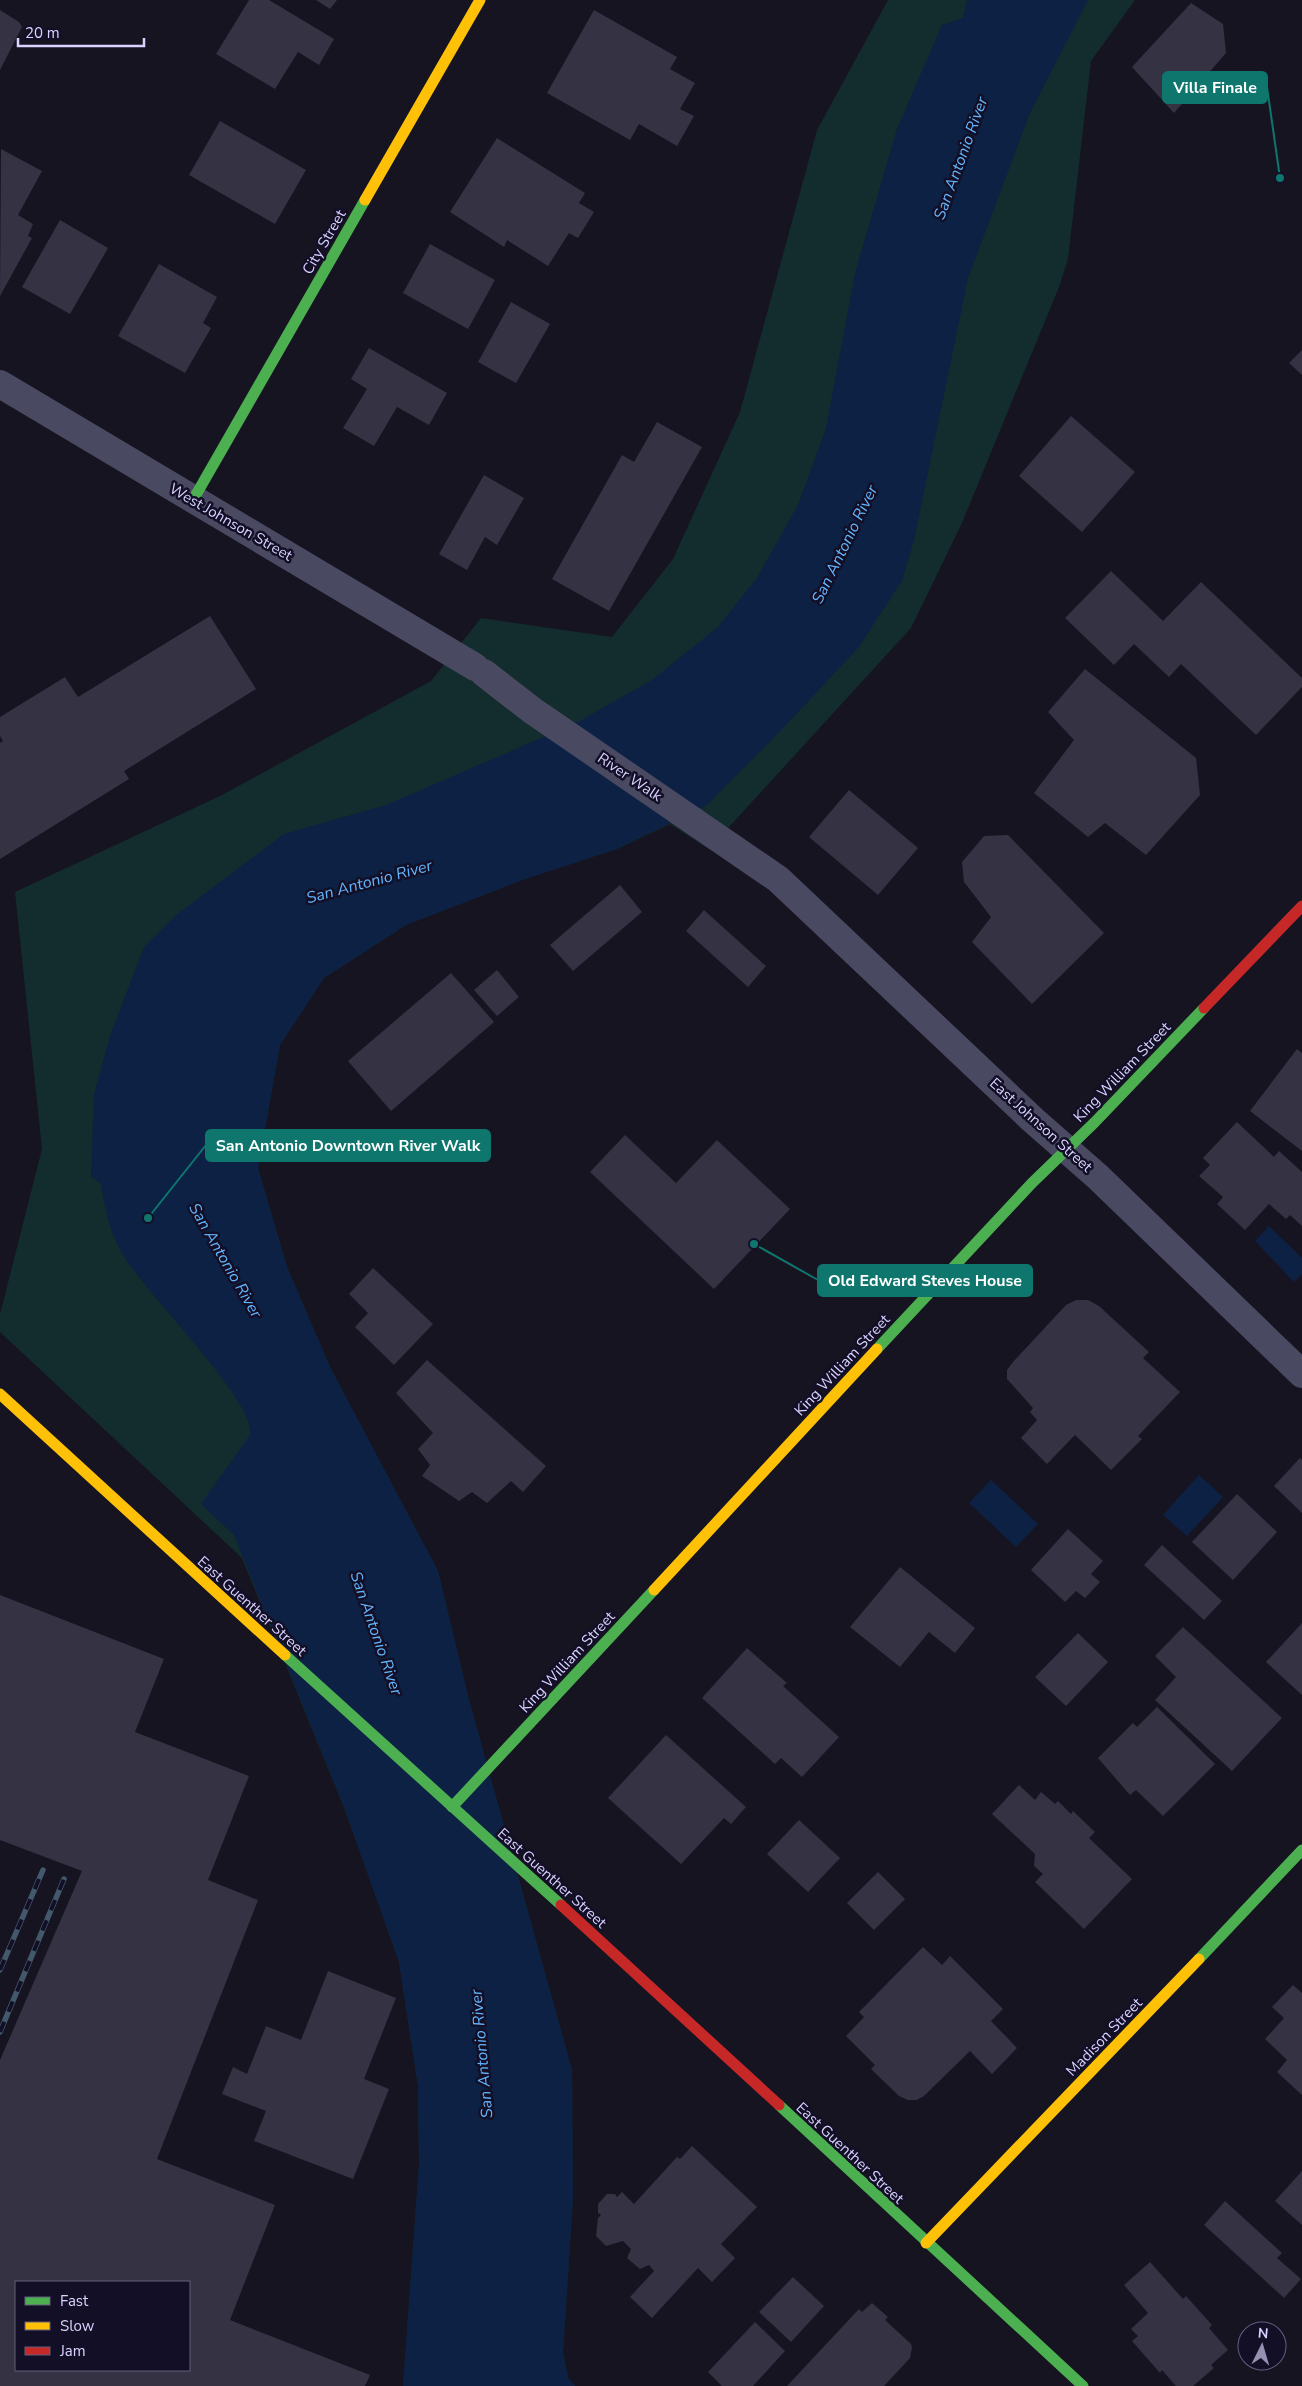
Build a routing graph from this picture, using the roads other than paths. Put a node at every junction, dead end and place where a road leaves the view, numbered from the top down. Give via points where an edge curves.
1 (480, 0) edge
2 (0, 384) edge
3 (193, 500) junction
4 (474, 666) joint
5 (778, 879) joint
6 (1302, 906) edge
7 (1066, 1149) junction
8 (1302, 1374) edge
9 (0, 1394) edge
10 (452, 1807) junction
11 (1302, 1850) edge
12 (926, 2243) junction
13 (1083, 2386) edge

1 - 3 street, City Street
2 - 3 street, West Johnson Street
3 - 4 street, West Johnson Street
4 - 5 street, River Walk via 533,711
5 - 7 street, East Johnson Street
6 - 7 street, King William Street
7 - 8 street, East Johnson Street
7 - 10 street, King William Street
9 - 10 street, East Guenther Street
10 - 12 street, East Guenther Street
11 - 12 street, Madison Street
12 - 13 street, East Guenther Street

